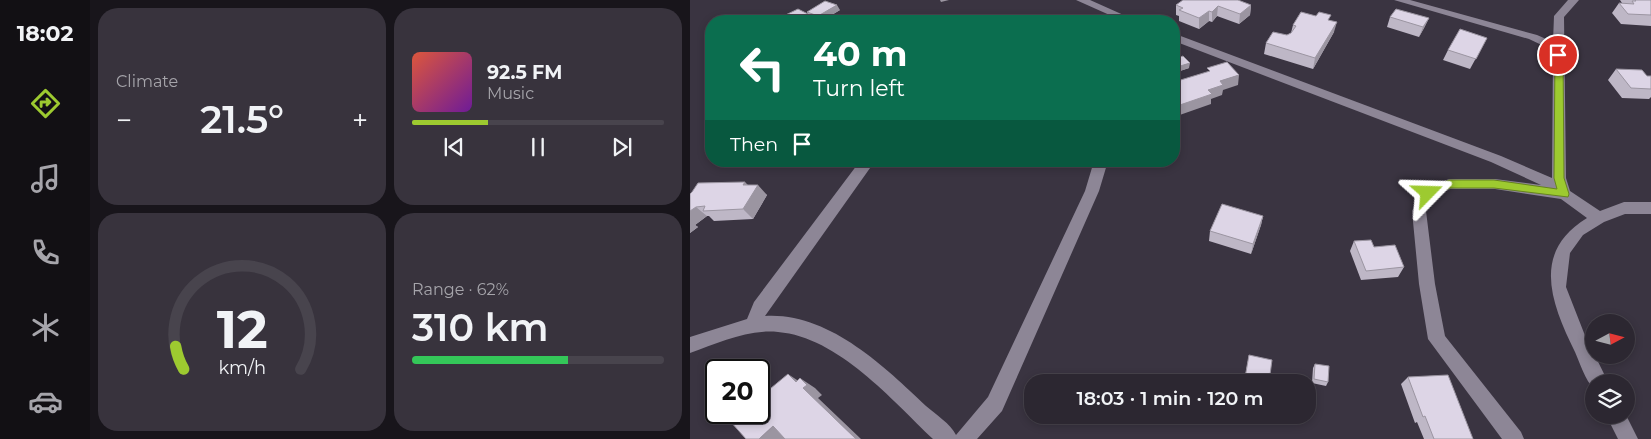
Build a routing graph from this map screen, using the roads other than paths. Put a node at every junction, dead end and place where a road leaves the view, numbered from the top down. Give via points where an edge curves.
1 (1081, 0) edge
2 (1399, 0) edge
3 (1574, 0) edge
4 (1117, 15) edge
5 (1180, 39) edge
6 (1558, 55) junction
7 (864, 167) edge
8 (1099, 167) edge
9 (1564, 194) junction
10 (1651, 208) edge
11 (1599, 218) junction
12 (752, 327) junction
13 (690, 344) edge
14 (1595, 374) edge
15 (1620, 424) edge
16 (947, 439) edge
17 (964, 439) edge
18 (1514, 439) edge
19 (1628, 439) edge

1 - 4 street
2 - 6 street via 1533,37 1552,46
3 - 6 street via 1559,16
5 - 9 street via 1496,159 1541,178
6 - 9 street via 1559,178
7 - 12 street via 760,307
8 - 17 street via 1092,191 995,404
9 - 11 street
9 - 18 street via 1494,184 1449,184 1428,193 1419,211 1437,339
10 - 11 street via 1624,208
11 - 14 street via 1578,231 1562,251 1558,287 1576,336
12 - 13 street via 713,335
12 - 16 street via 778,324 831,341 861,361
15 - 19 street

